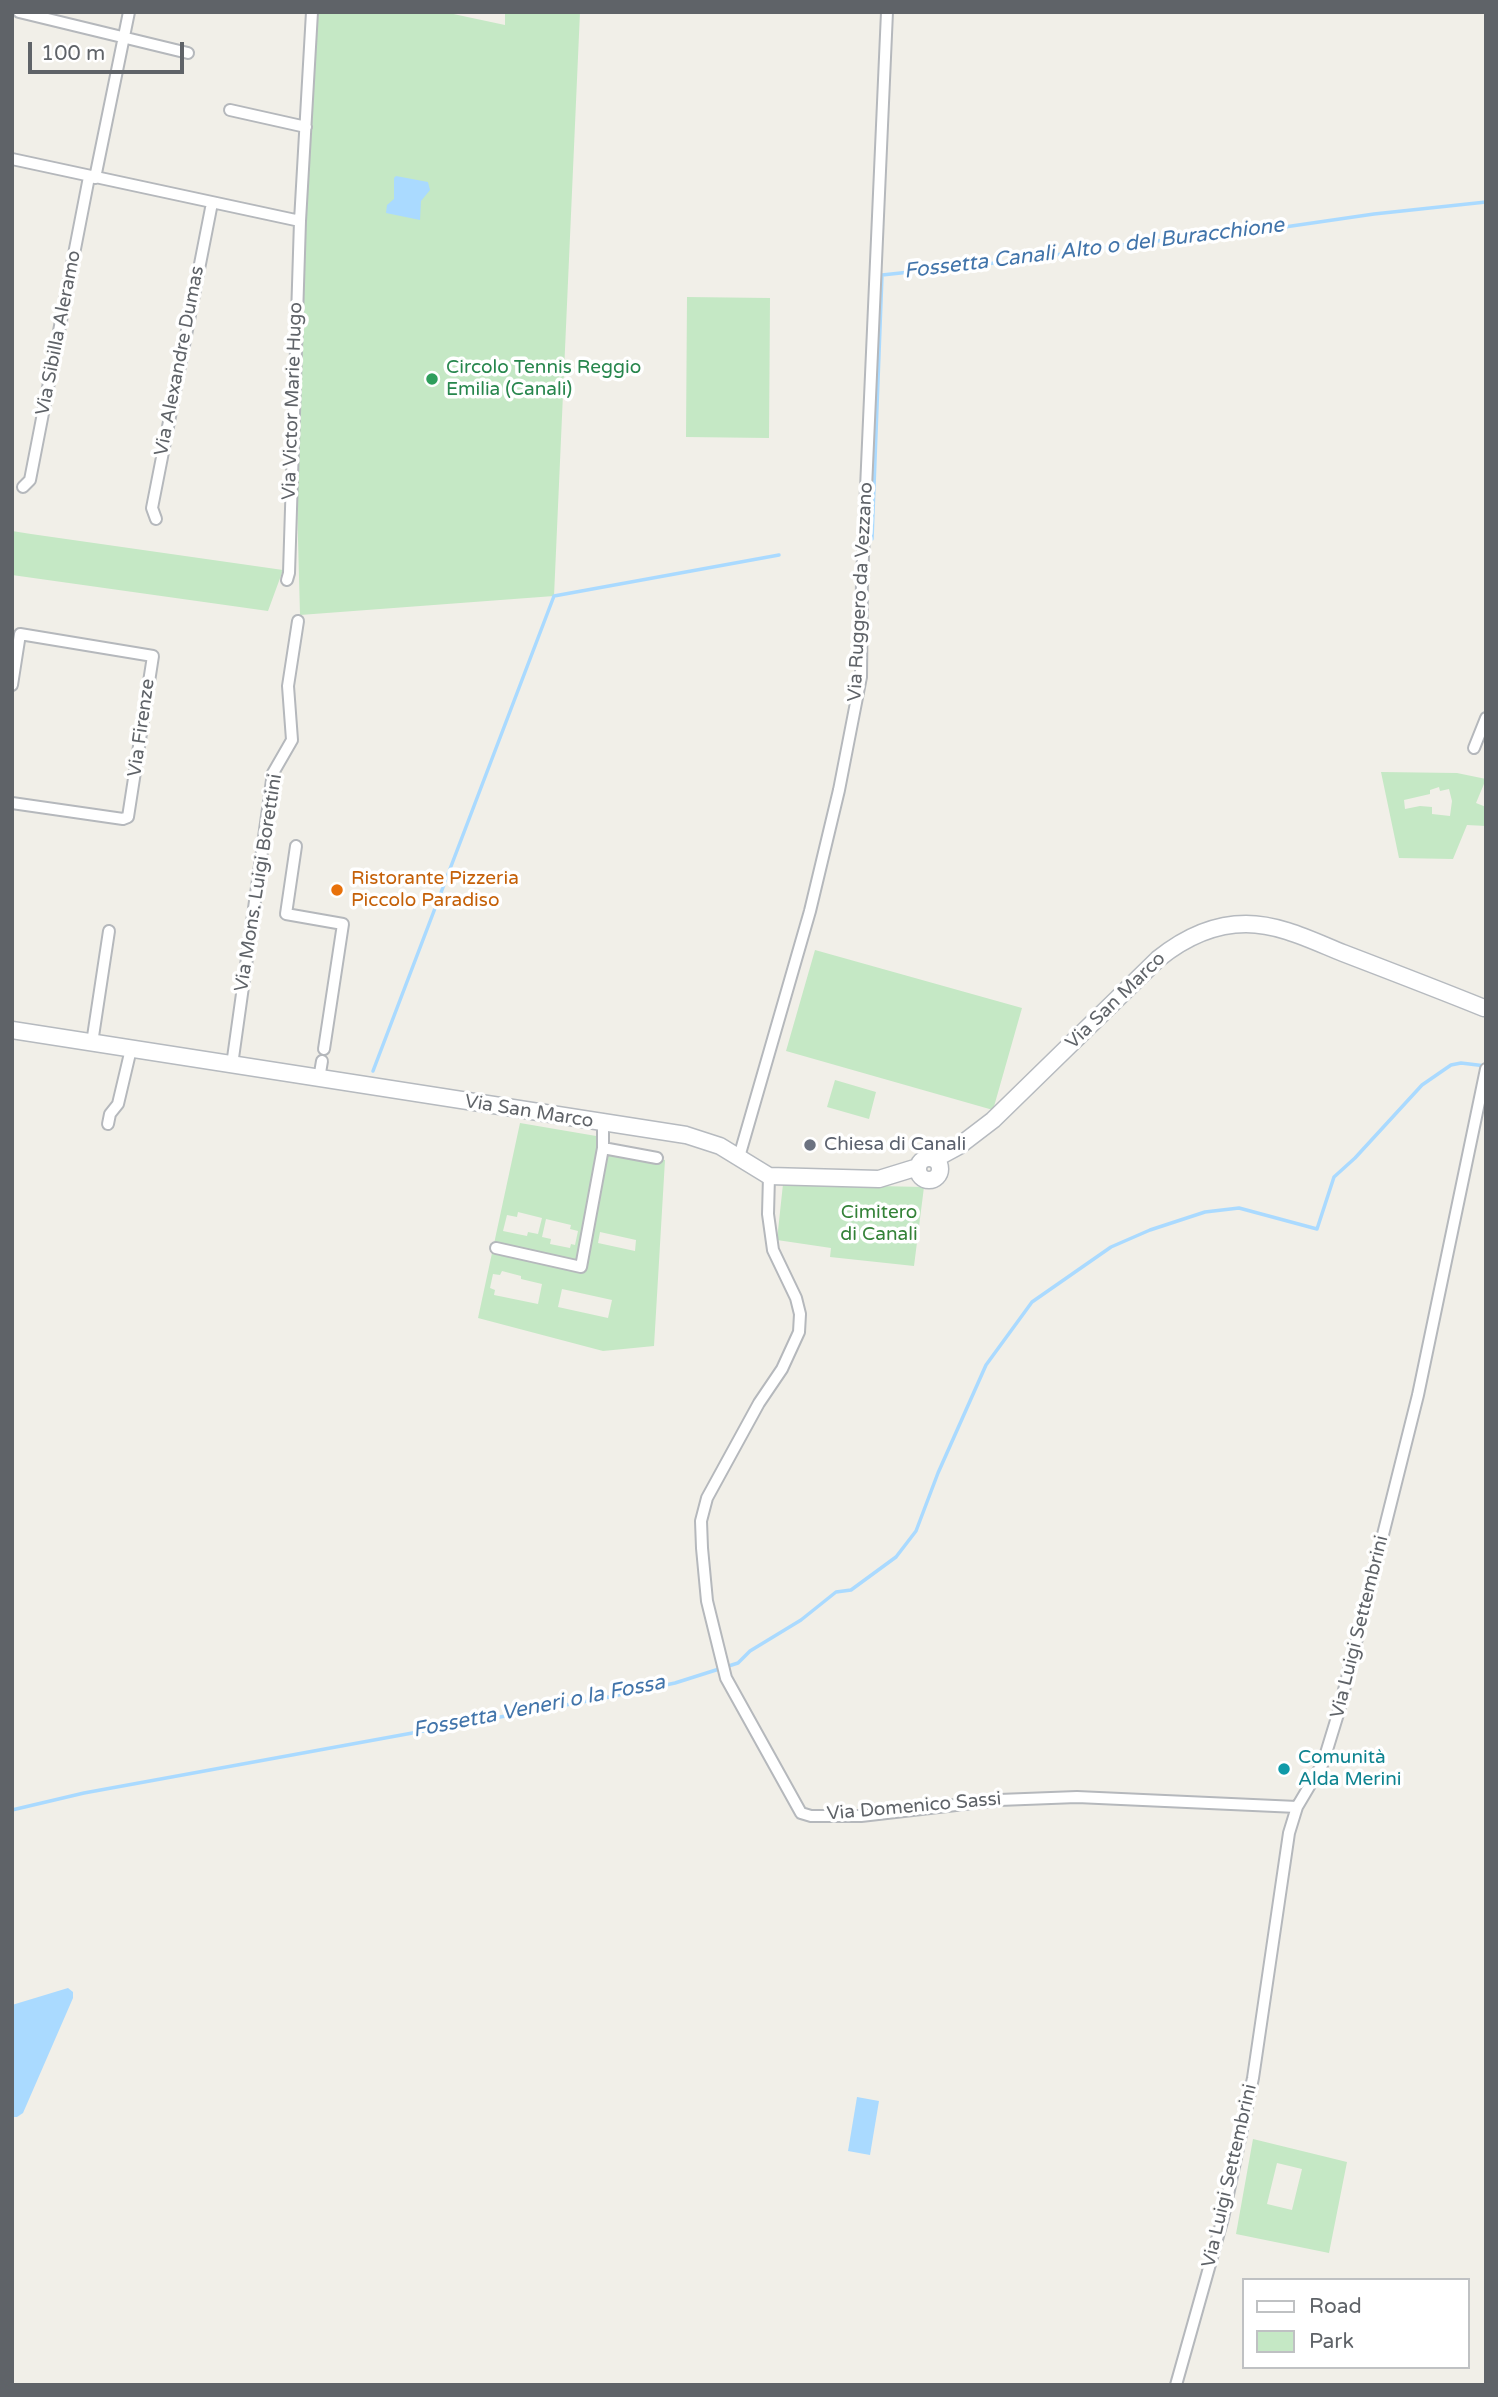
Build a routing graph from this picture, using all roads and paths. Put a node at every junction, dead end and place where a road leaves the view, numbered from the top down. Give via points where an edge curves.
1 (19, 12) edge
2 (129, 12) edge
3 (312, 12) edge
4 (887, 12) edge
5 (122, 38) junction
6 (188, 53) dead end
7 (230, 110) dead end
8 (306, 127) junction
9 (12, 159) edge
10 (92, 177) junction
11 (212, 202) junction
12 (300, 221) junction
13 (23, 488) dead end
14 (156, 519) dead end
15 (287, 580) dead end
16 (298, 621) dead end
17 (12, 685) edge
18 (1486, 718) edge
19 (1474, 748) dead end
20 (12, 803) edge
21 (296, 846) dead end
22 (110, 931) dead end
23 (1485, 1011) edge
24 (12, 1030) edge
25 (92, 1043) junction
26 (131, 1049) junction
27 (232, 1065) junction
28 (1486, 1069) edge
29 (319, 1079) junction
30 (108, 1124) dead end
31 (603, 1124) junction
32 (603, 1148) junction
33 (739, 1157) junction
34 (657, 1158) dead end
35 (769, 1176) junction
36 (496, 1248) dead end
37 (1297, 1807) junction
38 (1176, 2385) edge

1 - 5 street
2 - 5 street, Via Sibilla Aleramo
3 - 8 street, Via Victor Marie Hugo
4 - 33 street, Via Ruggero da Vezzano via 861,677 810,911
5 - 6 street
5 - 10 street, Via Sibilla Aleramo
7 - 8 street
8 - 12 street, Via Victor Marie Hugo
9 - 10 street
10 - 11 street
10 - 13 street, Via Sibilla Aleramo via 30,480
11 - 12 street
11 - 14 street, Via Alexandre Dumas via 152,508
12 - 15 street, Via Victor Marie Hugo
16 - 27 street, Via Mons. Luigi Borettini via 288,686 292,740 273,773
17 - 20 street, Via Firenze via 20,635 153,656 128,817
18 - 19 street
21 - 29 street via 286,915 343,924
22 - 25 street
23 - 35 street, Via San Marco via 1285,931 1247,924 1213,928 1158,958 1033,1083 938,1164 924,1158 920,1173 900,1181
24 - 25 street, Via San Marco
25 - 26 street, Via San Marco
26 - 27 street, Via San Marco
26 - 30 street via 118,1104
27 - 29 street, Via San Marco
28 - 37 street, Via Luigi Settembrini via 1418,1395 1352,1660 1323,1763
29 - 31 street, Via San Marco
31 - 32 street
31 - 33 street, Via San Marco via 700,1138
32 - 34 street
32 - 36 street via 581,1267
33 - 35 street, Via San Marco
35 - 37 street, Via Domenico Sassi via 773,1250 796,1298 799,1332 707,1498 701,1521 702,1548 707,1601 726,1678 801,1813 861,1816 999,1800 1077,1797
37 - 38 street, Via Luigi Settembrini via 1287,1844 1253,2078 1223,2218

